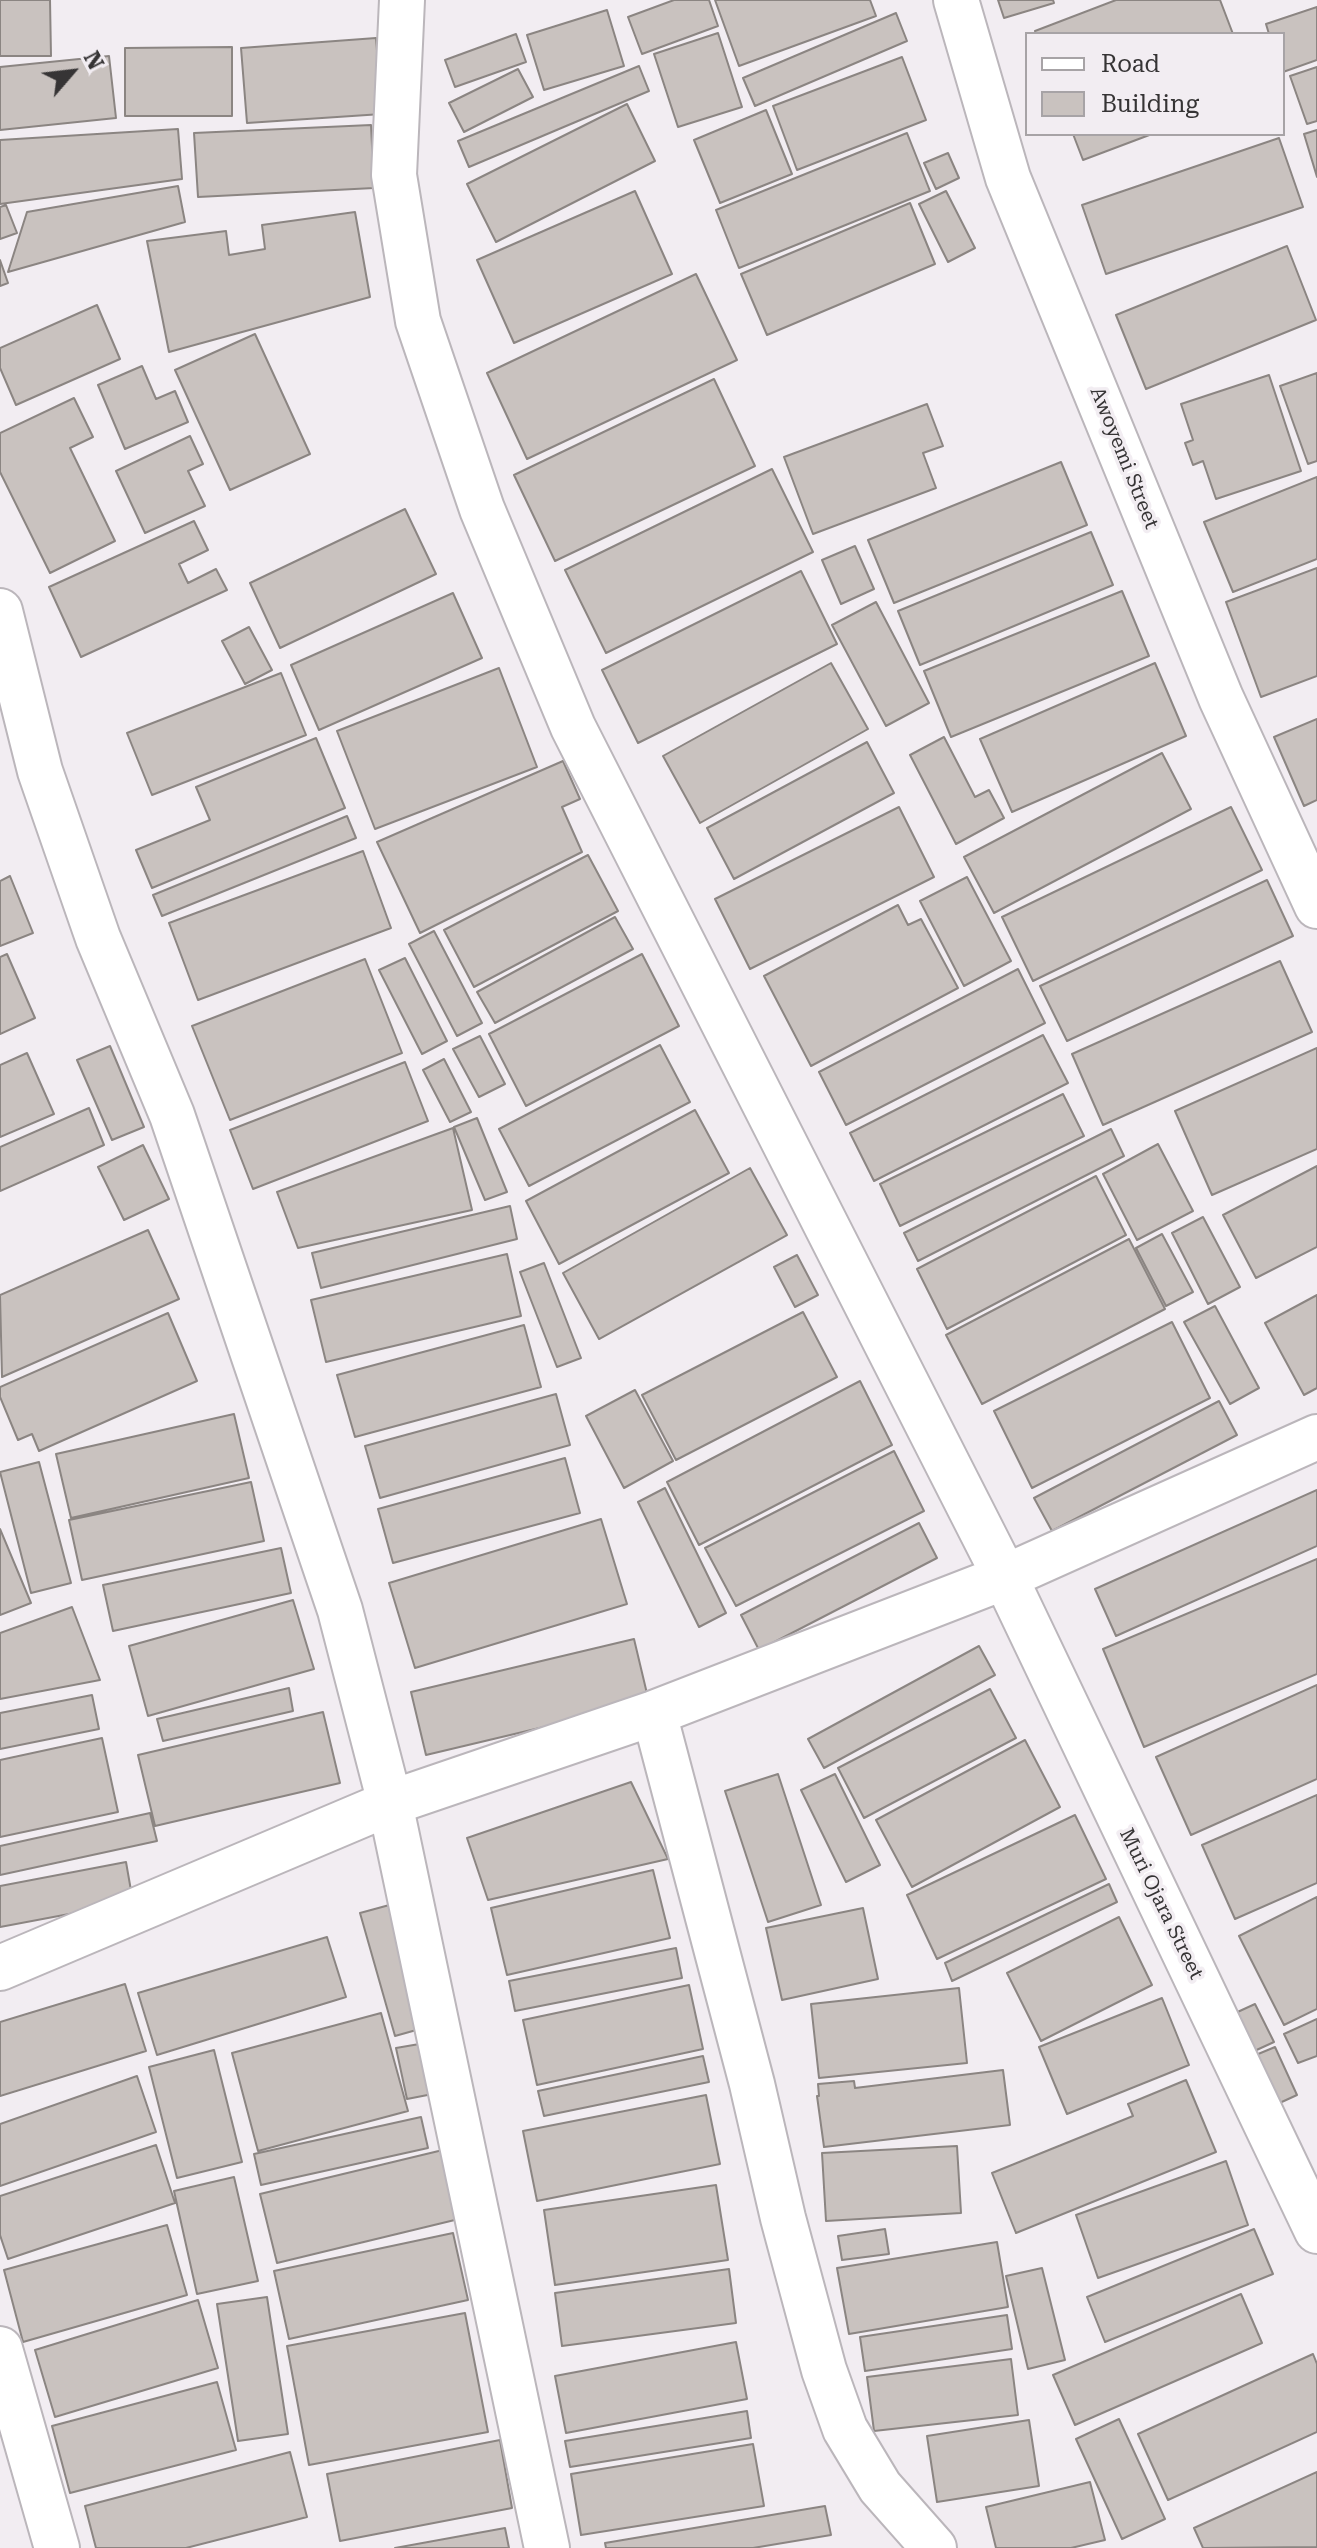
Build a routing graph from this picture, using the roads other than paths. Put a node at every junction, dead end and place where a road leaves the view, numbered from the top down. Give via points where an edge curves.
1 (402, 0) edge
2 (956, 0) edge
3 (0, 611) edge
4 (1317, 906) edge
5 (1317, 1437) edge
6 (1005, 1577) junction
7 (654, 1713) junction
8 (390, 1803) junction
9 (0, 1968) edge
10 (1317, 2231) edge
11 (0, 2349) edge
12 (57, 2548) edge
13 (547, 2548) edge
14 (934, 2548) edge

1 - 6 street, Muri Ojara Street via 394,175 418,321 482,509 573,727
2 - 4 street, Awoyemi Street via 1008,178 1221,698
3 - 8 street via 40,771 98,938 172,1115 340,1610
5 - 6 street
6 - 7 street
6 - 10 street, Muri Ojara Street
7 - 8 street
7 - 14 street via 824,2370 845,2429 880,2487
8 - 9 street
8 - 13 street
11 - 12 street

